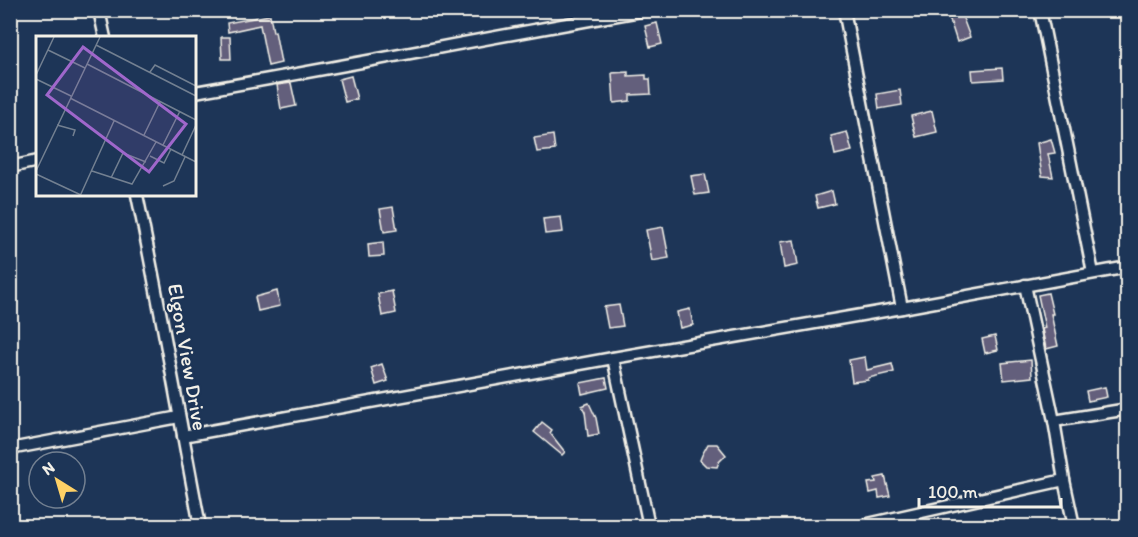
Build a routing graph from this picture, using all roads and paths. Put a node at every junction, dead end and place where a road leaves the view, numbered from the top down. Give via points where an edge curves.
1 (99, 10) edge
2 (646, 10) edge
3 (844, 10) edge
4 (1040, 10) edge
5 (105, 36) edge
6 (196, 92) edge
7 (36, 161) edge
8 (10, 167) edge
9 (137, 196) edge
10 (1128, 267) edge
11 (1093, 273) junction
12 (1025, 285) junction
13 (902, 308) junction
14 (613, 358) junction
15 (1128, 410) edge
16 (179, 417) junction
17 (1054, 421) junction
18 (183, 436) junction
19 (10, 448) edge
20 (1064, 480) junction
21 (200, 526) edge
22 (649, 526) edge
23 (863, 526) edge
24 (1074, 526) edge

1 - 5 street
2 - 6 street
3 - 13 street
4 - 11 street
7 - 8 street
9 - 16 street, Elgon View Drive
10 - 11 street
11 - 12 street
12 - 13 street
12 - 17 street
13 - 14 street
14 - 18 street
14 - 22 street
15 - 17 street
16 - 18 street, Elgon View Drive
16 - 19 street
17 - 20 street
18 - 21 street, Elgon View Drive
20 - 23 street
20 - 24 street

